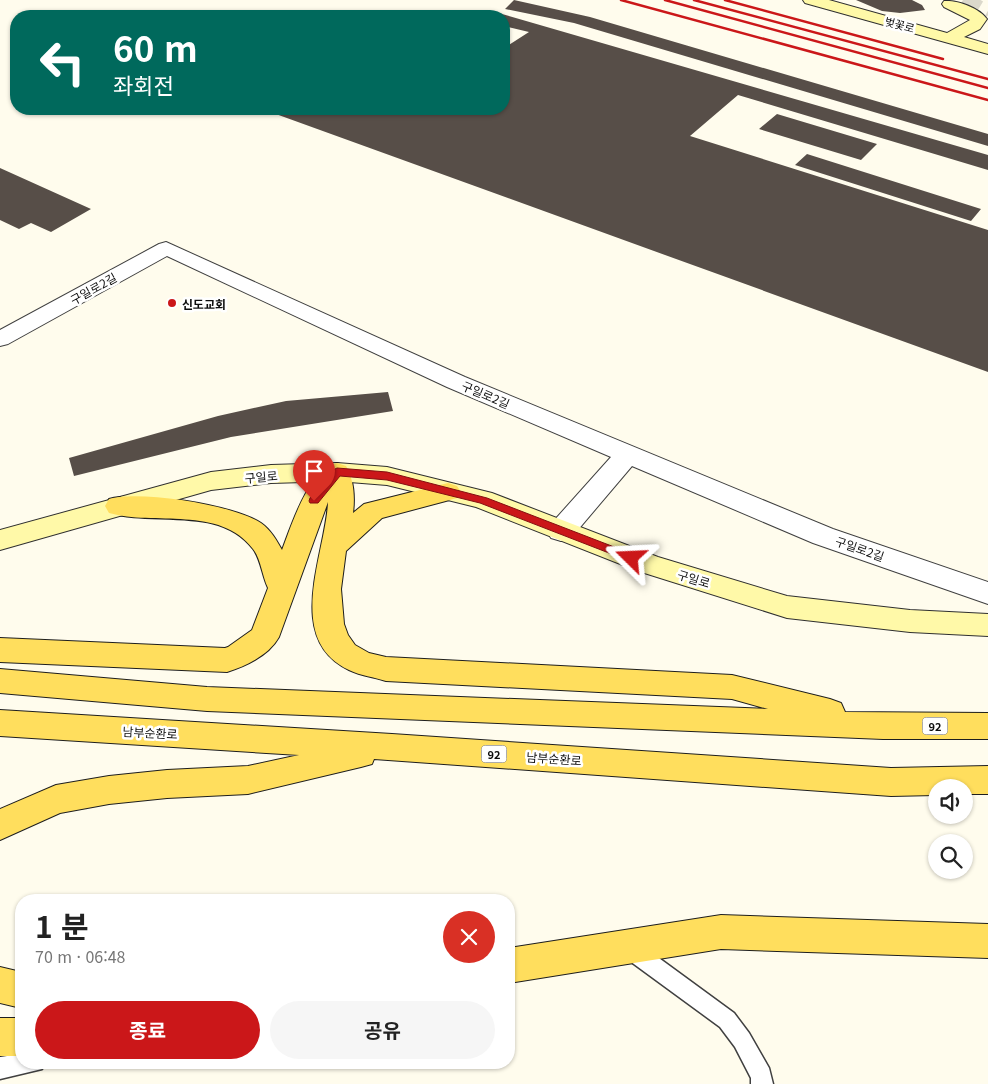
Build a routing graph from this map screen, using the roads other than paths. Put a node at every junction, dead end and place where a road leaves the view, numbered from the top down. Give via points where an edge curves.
1 (811, 0) edge
2 (932, 0) edge
3 (950, 4) junction
4 (984, 8) edge
5 (928, 32) junction
6 (953, 36) junction
7 (988, 39) edge
8 (988, 49) edge
9 (0, 338) edge
10 (628, 454) junction
11 (337, 472) junction
12 (448, 492) junction
13 (118, 506) junction
14 (561, 531) junction
15 (0, 540) edge
16 (333, 547) junction
17 (281, 586) junction
18 (988, 593) edge
19 (988, 625) edge
20 (0, 650) edge
21 (0, 681) edge
22 (0, 723) edge
23 (883, 726) junction
24 (988, 726) edge
25 (392, 747) junction
26 (988, 780) edge
27 (0, 826) edge
28 (988, 941) edge
29 (626, 946) junction
30 (515, 965) edge
31 (0, 985) edge
32 (15, 989) edge
33 (0, 1037) edge
34 (15, 1037) edge
35 (15, 1065) edge
36 (0, 1068) edge
37 (762, 1084) edge

1 - 5 main road, 벚꽃로
2 - 3 main road
2 - 4 main road
3 - 4 main road
3 - 6 main road via 979,19 974,26
5 - 6 main road
5 - 8 main road, 벚꽃로
6 - 7 main road
9 - 10 street, 구일로2길 via 166,248 456,382
10 - 14 street
10 - 18 street, 구일로2길 via 823,536
11 - 12 main road, 구일로 via 387,476
11 - 13 main road, 구일로 via 271,474 211,481
11 - 16 main road via 341,503
11 - 17 main road via 314,501
12 - 14 main road, 구일로 via 483,500
12 - 16 main road via 374,511
13 - 15 main road, 구일로
13 - 17 main road via 206,513 232,520 264,542
14 - 19 main road, 구일로 via 648,564 787,607 910,621
16 - 23 main road via 325,604 326,621 334,639 359,662 386,669 732,687
17 - 20 main road via 264,637 239,656 227,660
21 - 23 main road, 92 via 208,700
22 - 25 main road, 남부순환로 / 92
23 - 24 main road, 92
25 - 26 main road, 남부순환로 / 92 via 891,782
25 - 27 main road via 248,780 167,784 56,799
28 - 29 main road via 721,932
29 - 30 main road
29 - 37 lane via 727,1020 742,1040
31 - 32 main road
33 - 34 main road
35 - 36 lane

